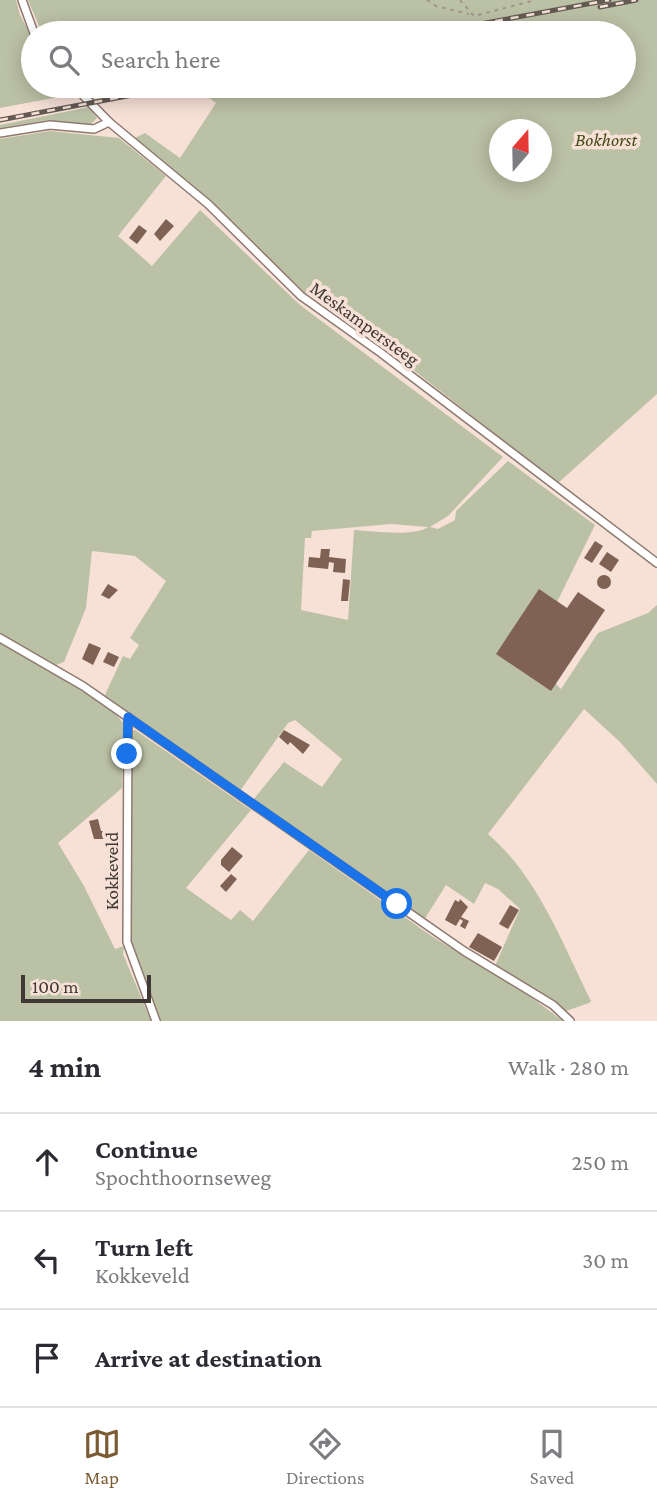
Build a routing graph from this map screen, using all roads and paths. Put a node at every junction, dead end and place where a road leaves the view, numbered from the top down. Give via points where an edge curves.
1 (22, 0) edge
2 (427, 0) edge
3 (460, 0) edge
4 (536, 0) edge
5 (469, 14) junction
6 (30, 21) edge
7 (86, 98) edge
8 (109, 122) junction
9 (0, 133) edge
10 (657, 563) edge
11 (0, 638) edge
12 (128, 717) junction
13 (156, 1021) edge
14 (570, 1021) edge

1 - 6 street
2 - 5 path
3 - 5 path
4 - 5 path
7 - 8 street, Meskampersteeg
8 - 9 street via 94,129 44,125
8 - 10 street, Meskampersteeg via 208,204 301,296
11 - 12 street via 61,671
12 - 13 street, Kokkeveld via 127,942
12 - 14 street via 464,951 553,1005

